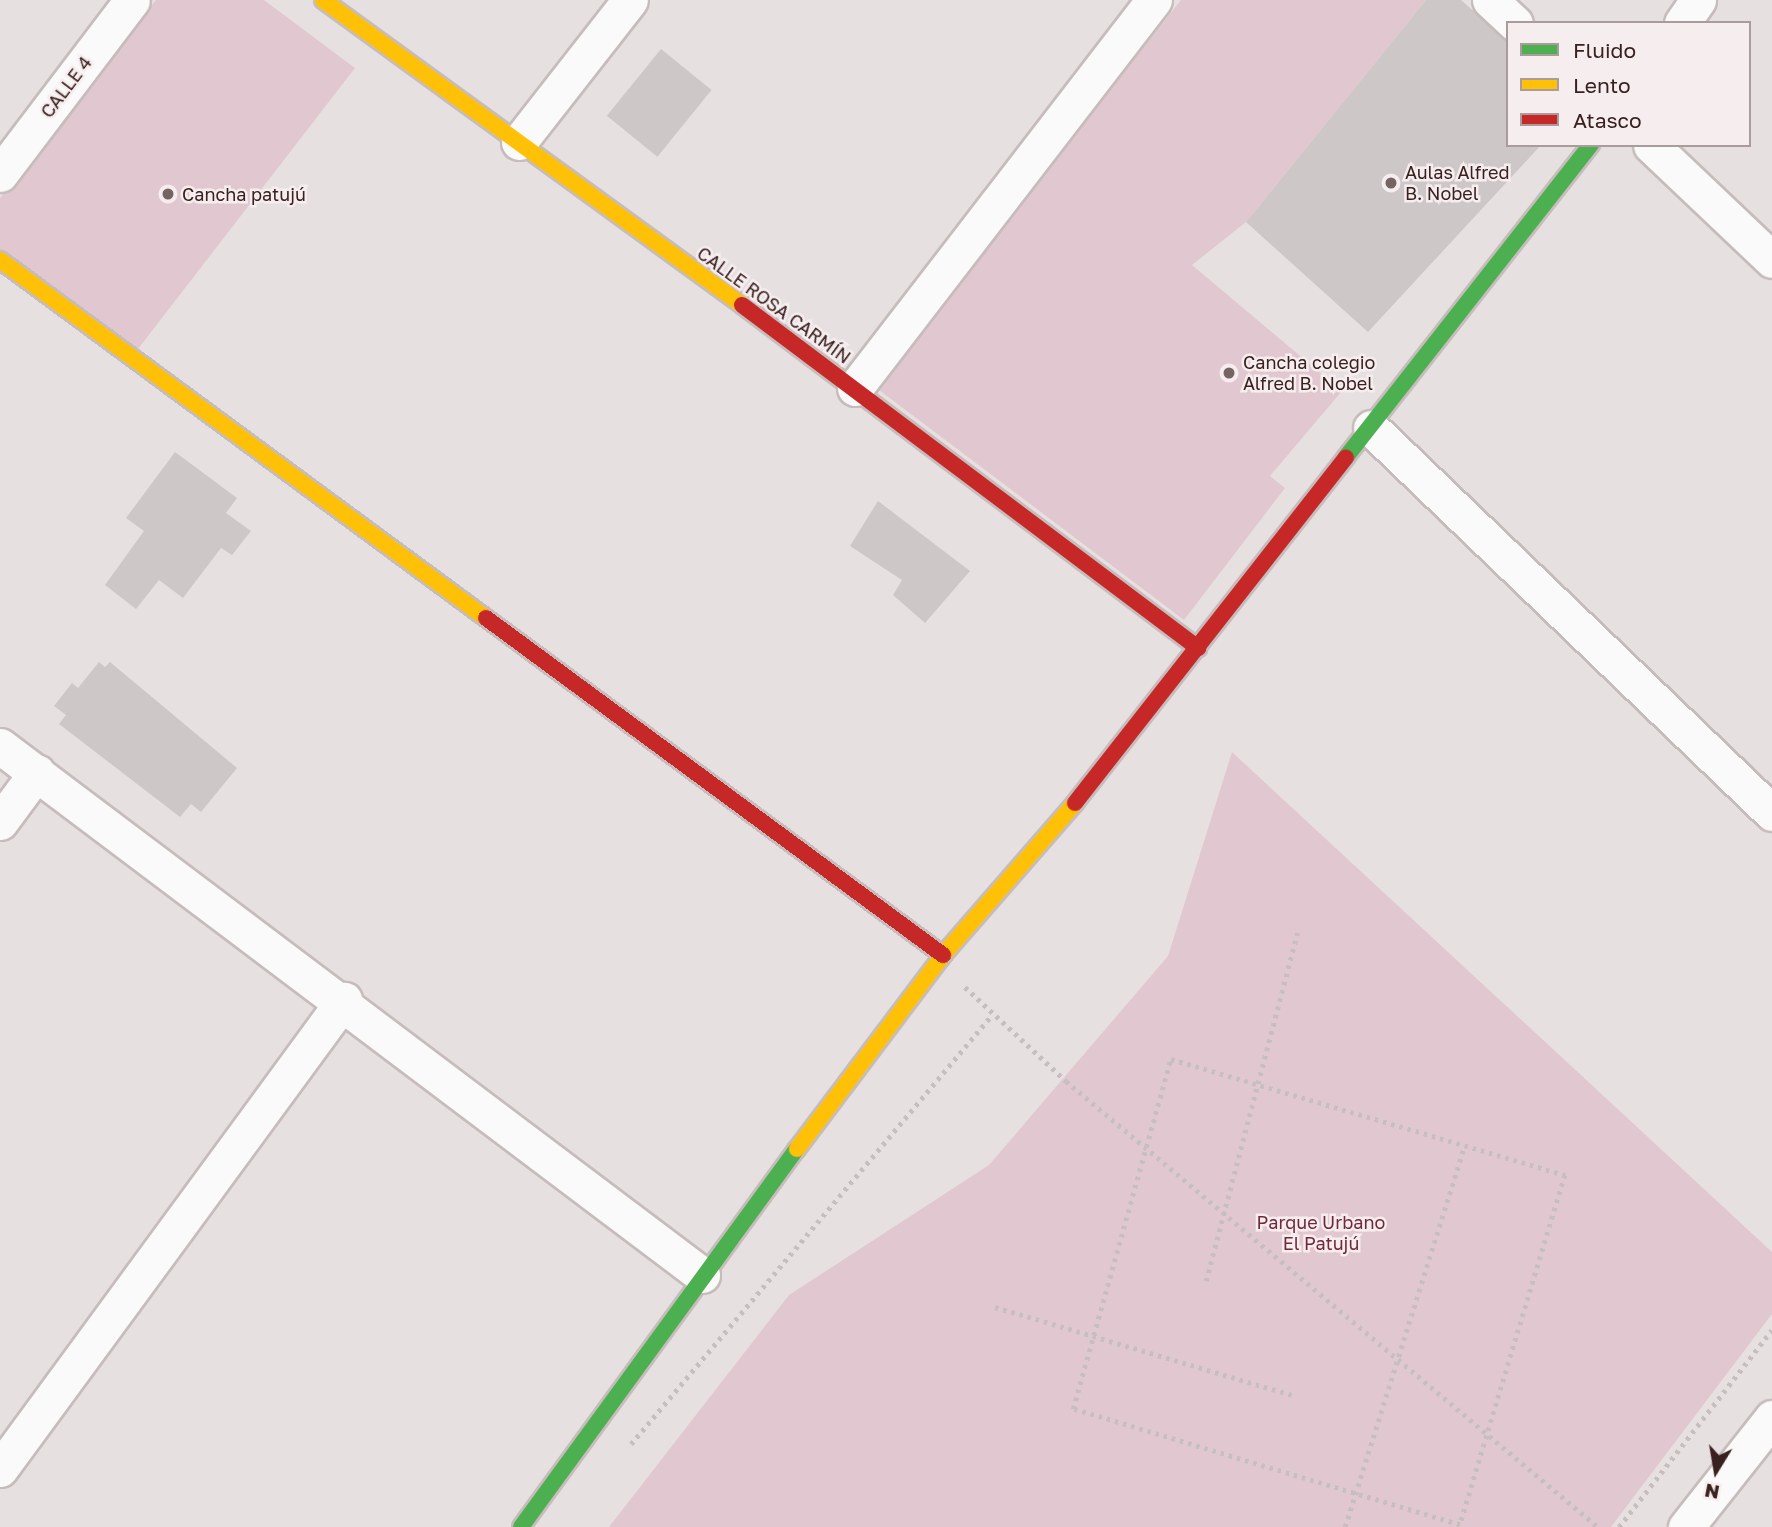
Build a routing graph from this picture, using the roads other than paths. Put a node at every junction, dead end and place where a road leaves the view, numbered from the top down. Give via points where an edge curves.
1 (132, 0) edge
2 (323, 0) edge
3 (630, 0) edge
4 (1154, 0) edge
5 (1490, 0) edge
6 (1698, 0) edge
7 (1513, 21) edge
8 (1683, 21) edge
9 (519, 142) junction
10 (1589, 147) edge
11 (1653, 147) edge
12 (0, 174) edge
13 (0, 260) edge
14 (1772, 260) edge
15 (855, 388) junction
16 (1371, 428) junction
17 (1198, 648) junction
18 (0, 746) edge
19 (37, 772) junction
20 (1772, 813) edge
21 (0, 822) edge
22 (943, 955) junction
23 (344, 1000) junction
24 (702, 1275) junction
25 (1772, 1418) edge
26 (0, 1469) edge
27 (521, 1527) edge
28 (1686, 1527) edge

1 - 12 street, CALLE 4
2 - 9 street, CALLE ROSA CARMÍN
3 - 9 street
4 - 15 street
5 - 7 street
6 - 8 street
9 - 15 street, CALLE ROSA CARMÍN
10 - 16 street
11 - 14 street
13 - 22 street
15 - 17 street, CALLE ROSA CARMÍN
16 - 17 street
16 - 20 street
17 - 22 street via 1075,802
18 - 19 street
19 - 21 street
19 - 23 street
22 - 24 street
23 - 24 street
23 - 26 street
24 - 27 street
25 - 28 street

